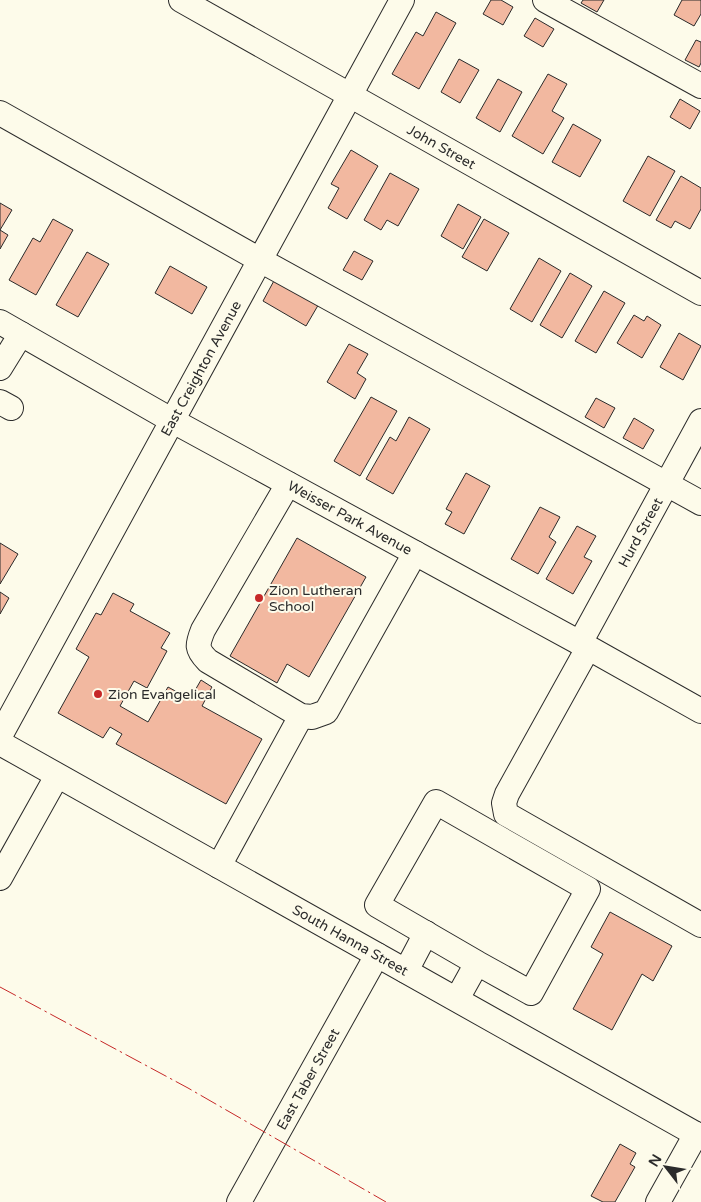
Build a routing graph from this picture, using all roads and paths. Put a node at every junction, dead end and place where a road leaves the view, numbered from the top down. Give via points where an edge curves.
1 (181, 0) edge
2 (402, 0) edge
3 (546, 0) edge
4 (701, 86) edge
5 (350, 95) junction
6 (0, 113) edge
7 (260, 260) junction
8 (701, 293) edge
9 (0, 322) edge
10 (22, 334) junction
11 (0, 368) edge
12 (173, 421) junction
13 (701, 421) edge
14 (288, 484) junction
15 (666, 484) junction
16 (701, 503) edge
17 (415, 553) junction
18 (584, 646) junction
19 (701, 711) edge
20 (301, 716) junction
21 (0, 736) edge
22 (0, 743) edge
23 (57, 776) junction
24 (218, 866) junction
25 (0, 878) edge
26 (701, 925) edge
27 (426, 933) junction
28 (377, 955) junction
29 (478, 963) junction
30 (406, 971) junction
31 (457, 999) junction
32 (699, 1135) edge
33 (239, 1202) edge
34 (658, 1202) edge

1 - 5 street, John Street
2 - 5 street, East Creighton Avenue
3 - 4 street
5 - 7 street, East Creighton Avenue
5 - 8 street, John Street
6 - 7 street
7 - 12 street, East Creighton Avenue
7 - 15 street
9 - 10 street, Weisser Park Avenue
10 - 11 street
10 - 12 street, Weisser Park Avenue
12 - 14 street, Weisser Park Avenue
12 - 21 street, East Creighton Avenue
13 - 15 street, Hurd Street
14 - 17 street, Weisser Park Avenue
14 - 20 street via 198,643 200,654 208,661
15 - 16 street
15 - 18 street, Hurd Street
17 - 18 street, Weisser Park Avenue
17 - 20 street via 326,712 312,717
18 - 19 street, Weisser Park Avenue
18 - 26 street, Hurd Street via 507,794 504,803 506,814
20 - 24 street
22 - 23 street, South Hanna Street
23 - 24 street, South Hanna Street
23 - 25 street
24 - 28 street, South Hanna Street
27 - 29 street
27 - 29 street via 377,905 436,802 588,889 532,993
27 - 30 street
28 - 30 street, South Hanna Street
28 - 33 street, East Taber Street
29 - 31 street
30 - 31 street, South Hanna Street
31 - 32 street, South Hanna Street
32 - 34 street

